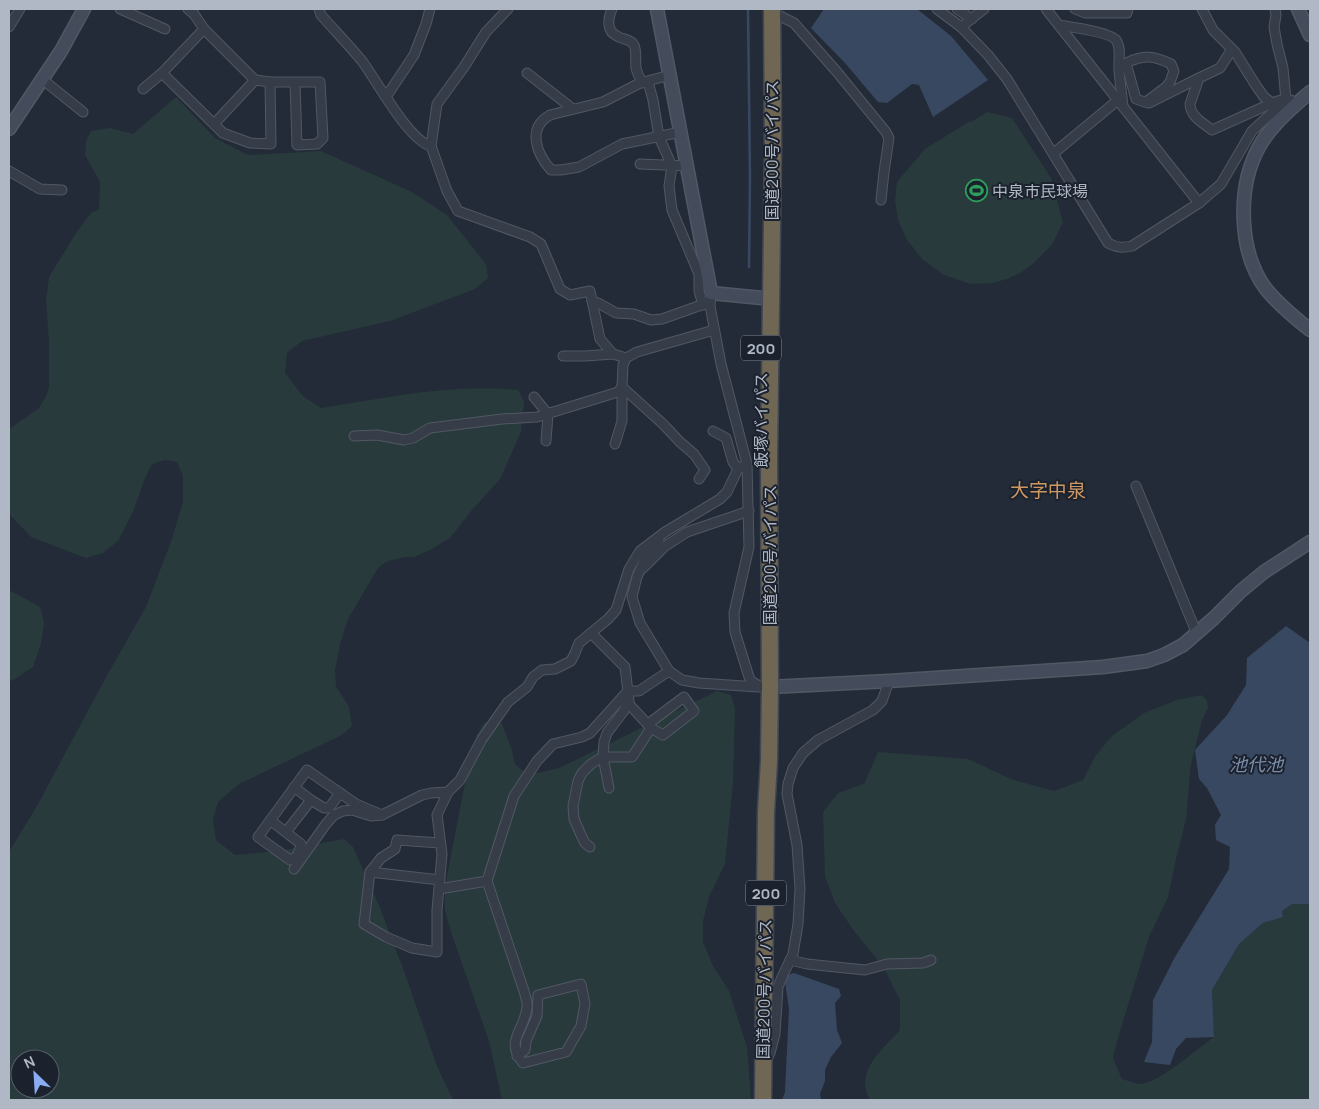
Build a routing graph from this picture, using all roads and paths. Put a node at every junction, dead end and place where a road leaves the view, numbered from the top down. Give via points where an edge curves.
1 (20, 9) edge
2 (84, 9) edge
3 (120, 9) edge
4 (188, 9) edge
5 (319, 9) edge
6 (430, 9) edge
7 (508, 9) edge
8 (612, 9) edge
9 (657, 9) edge
10 (937, 9) edge
11 (957, 9) edge
12 (984, 9) edge
13 (1046, 9) edge
14 (1075, 9) edge
15 (1128, 9) edge
16 (1202, 9) edge
17 (1275, 9) edge
18 (1298, 9) edge
19 (769, 10) edge
20 (1107, 11) edge
21 (972, 18) junction
22 (1059, 25) junction
23 (961, 26) junction
24 (9, 27) edge
25 (204, 28) junction
26 (165, 29) dead end
27 (1310, 35) edge
28 (1232, 49) junction
29 (1123, 62) junction
30 (162, 73) junction
31 (527, 73) dead end
32 (670, 75) junction
33 (1199, 78) junction
34 (42, 79) junction
35 (255, 80) junction
36 (270, 82) junction
37 (295, 82) junction
38 (645, 82) junction
39 (143, 89) dead end
40 (1310, 92) edge
41 (386, 97) junction
42 (1146, 102) junction
43 (1272, 103) junction
44 (1291, 103) junction
45 (1121, 104) junction
46 (573, 110) junction
47 (84, 112) dead end
48 (214, 124) junction
49 (9, 129) edge
50 (681, 132) junction
51 (659, 136) junction
52 (431, 146) junction
53 (1054, 153) junction
54 (640, 164) dead end
55 (672, 166) junction
56 (688, 166) junction
57 (9, 171) edge
58 (62, 190) dead end
59 (881, 200) dead end
60 (1199, 203) junction
61 (704, 276) junction
62 (767, 298) junction
63 (708, 300) junction
64 (592, 301) junction
65 (714, 330) junction
66 (1310, 330) edge
67 (614, 354) junction
68 (563, 356) dead end
69 (626, 358) junction
70 (622, 387) junction
71 (534, 397) dead end
72 (548, 414) junction
73 (713, 431) dead end
74 (354, 436) dead end
75 (546, 441) dead end
76 (615, 444) dead end
77 (747, 464) junction
78 (738, 469) junction
79 (699, 479) dead end
80 (1136, 486) dead end
81 (748, 511) junction
82 (664, 532) junction
83 (1310, 542) edge
84 (639, 573) junction
85 (591, 632) junction
86 (1197, 634) junction
87 (669, 671) junction
88 (889, 680) junction
89 (766, 687) junction
90 (628, 691) junction
91 (628, 703) junction
92 (649, 726) junction
93 (603, 758) junction
94 (294, 787) junction
95 (609, 788) dead end
96 (448, 792) junction
97 (340, 793) junction
98 (311, 800) junction
99 (382, 815) junction
100 (270, 820) junction
101 (286, 832) junction
102 (440, 842) junction
103 (590, 847) dead end
104 (294, 869) dead end
105 (370, 872) junction
106 (487, 881) junction
107 (440, 884) junction
108 (790, 960) junction
109 (931, 960) dead end
110 (517, 1056) junction
111 (763, 1068) junction
112 (754, 1100) edge
113 (762, 1100) edge

1 - 24 street
2 - 34 street
3 - 26 street
4 - 25 street
5 - 41 street via 363,62
6 - 41 street via 414,56
7 - 52 street via 486,32 437,104
8 - 38 street via 608,19 610,29 616,36 632,42 636,69
9 - 32 street
10 - 23 street
11 - 21 street
12 - 21 street
13 - 22 street
14 - 20 street via 1085,13
15 - 20 street via 1128,13
16 - 28 street via 1213,30
17 - 44 street via 1276,44
18 - 27 street
19 - 59 street via 794,23 886,132 889,138
19 - 62 highway, 国道200号バイパス / 200 via 773,147
21 - 23 street
22 - 29 street via 1110,36 1115,39
22 - 45 street
23 - 53 street via 1006,79
25 - 30 street
25 - 35 street
28 - 33 street via 1220,68
28 - 43 street via 1264,97
29 - 42 street via 1136,98
29 - 42 street via 1151,57 1171,64 1174,71 1170,82
29 - 45 street
30 - 39 street
30 - 48 street
31 - 46 street
32 - 38 street
32 - 50 street
33 - 42 street
33 - 43 street via 1190,108 1212,130
34 - 47 street
34 - 49 street
35 - 36 street
35 - 48 street
36 - 37 street
36 - 48 street via 271,144 250,143 223,133
37 - 37 street via 320,82 323,138 317,144 297,145
38 - 46 street via 603,102
38 - 51 street via 653,100
40 - 44 street
41 - 52 street via 403,122
43 - 44 street via 1281,100
44 - 60 street via 1252,130 1221,184
44 - 66 street via 1259,147 1250,170 1243,201 1245,239 1265,288
45 - 53 street
45 - 60 street
46 - 51 street via 550,115 537,129 535,142 551,170 579,167 622,144
50 - 51 street
50 - 56 street
51 - 55 street
52 - 64 street via 458,211 536,240 541,244 560,289 570,295 590,292
53 - 60 street via 1108,243 1115,247 1132,246
54 - 55 street
55 - 56 street
55 - 61 street via 669,186 672,210 699,274
56 - 61 street
57 - 58 street via 40,189
61 - 63 street
62 - 63 street
62 - 89 highway, 国道200号バイパス / 200
63 - 64 street via 652,320 616,313
63 - 65 street
64 - 67 street via 600,339
65 - 69 street
65 - 77 street
67 - 68 street
67 - 69 street
69 - 70 street
70 - 72 street via 618,392
70 - 76 street via 622,421
70 - 79 street via 694,454 705,470
71 - 72 street
72 - 74 street via 430,428 404,440 377,435
72 - 75 street
73 - 78 street via 726,438
77 - 78 street
77 - 81 street
78 - 82 street via 720,499
80 - 86 street
81 - 84 street via 688,532 664,547
81 - 89 street via 749,548 734,613 735,632 748,677 751,682
82 - 84 street
82 - 85 street via 640,551 629,569 616,610
83 - 86 street via 1264,572
84 - 87 street via 632,597 640,623
85 - 90 street via 625,667
85 - 96 street via 578,642 571,661 555,669 542,670 508,702 482,739 460,780
86 - 88 street via 1164,655 1123,665
87 - 89 street via 682,680 698,683
87 - 90 street via 639,691
88 - 89 street
88 - 108 street via 882,701 873,710 818,740 803,753 793,768 787,794 797,846 800,889 798,924
89 - 111 highway, 国道200号バイパス / 200 via 769,761
89 - 112 highway, 200 via 756,895
90 - 91 street
90 - 106 street via 590,733 553,744 537,761 514,796
91 - 92 street
91 - 93 street via 607,733
92 - 92 street via 663,735 694,711 684,697
92 - 93 street via 632,757
93 - 95 street
93 - 103 street via 582,773 573,806 574,819
94 - 97 street via 306,770
94 - 98 street
94 - 100 street
96 - 99 street via 422,795
96 - 102 street via 437,815
97 - 98 street via 329,808
97 - 99 street
98 - 101 street
99 - 104 street via 371,816 352,810 334,815
100 - 101 street
100 - 101 street via 258,837 290,860 300,851 301,844
102 - 105 street via 397,840 395,849 381,858
102 - 107 street
105 - 107 street
105 - 107 street via 364,924 412,948 436,952
106 - 107 street
106 - 110 street via 528,1006 514,1043
108 - 109 street via 865,970 887,964
108 - 111 street via 778,987 775,1034
110 - 110 street via 523,1063 566,1052 581,1026 585,1004 581,984 538,994 537,1016 525,1050
111 - 113 highway, 国道200号バイパス / 200

